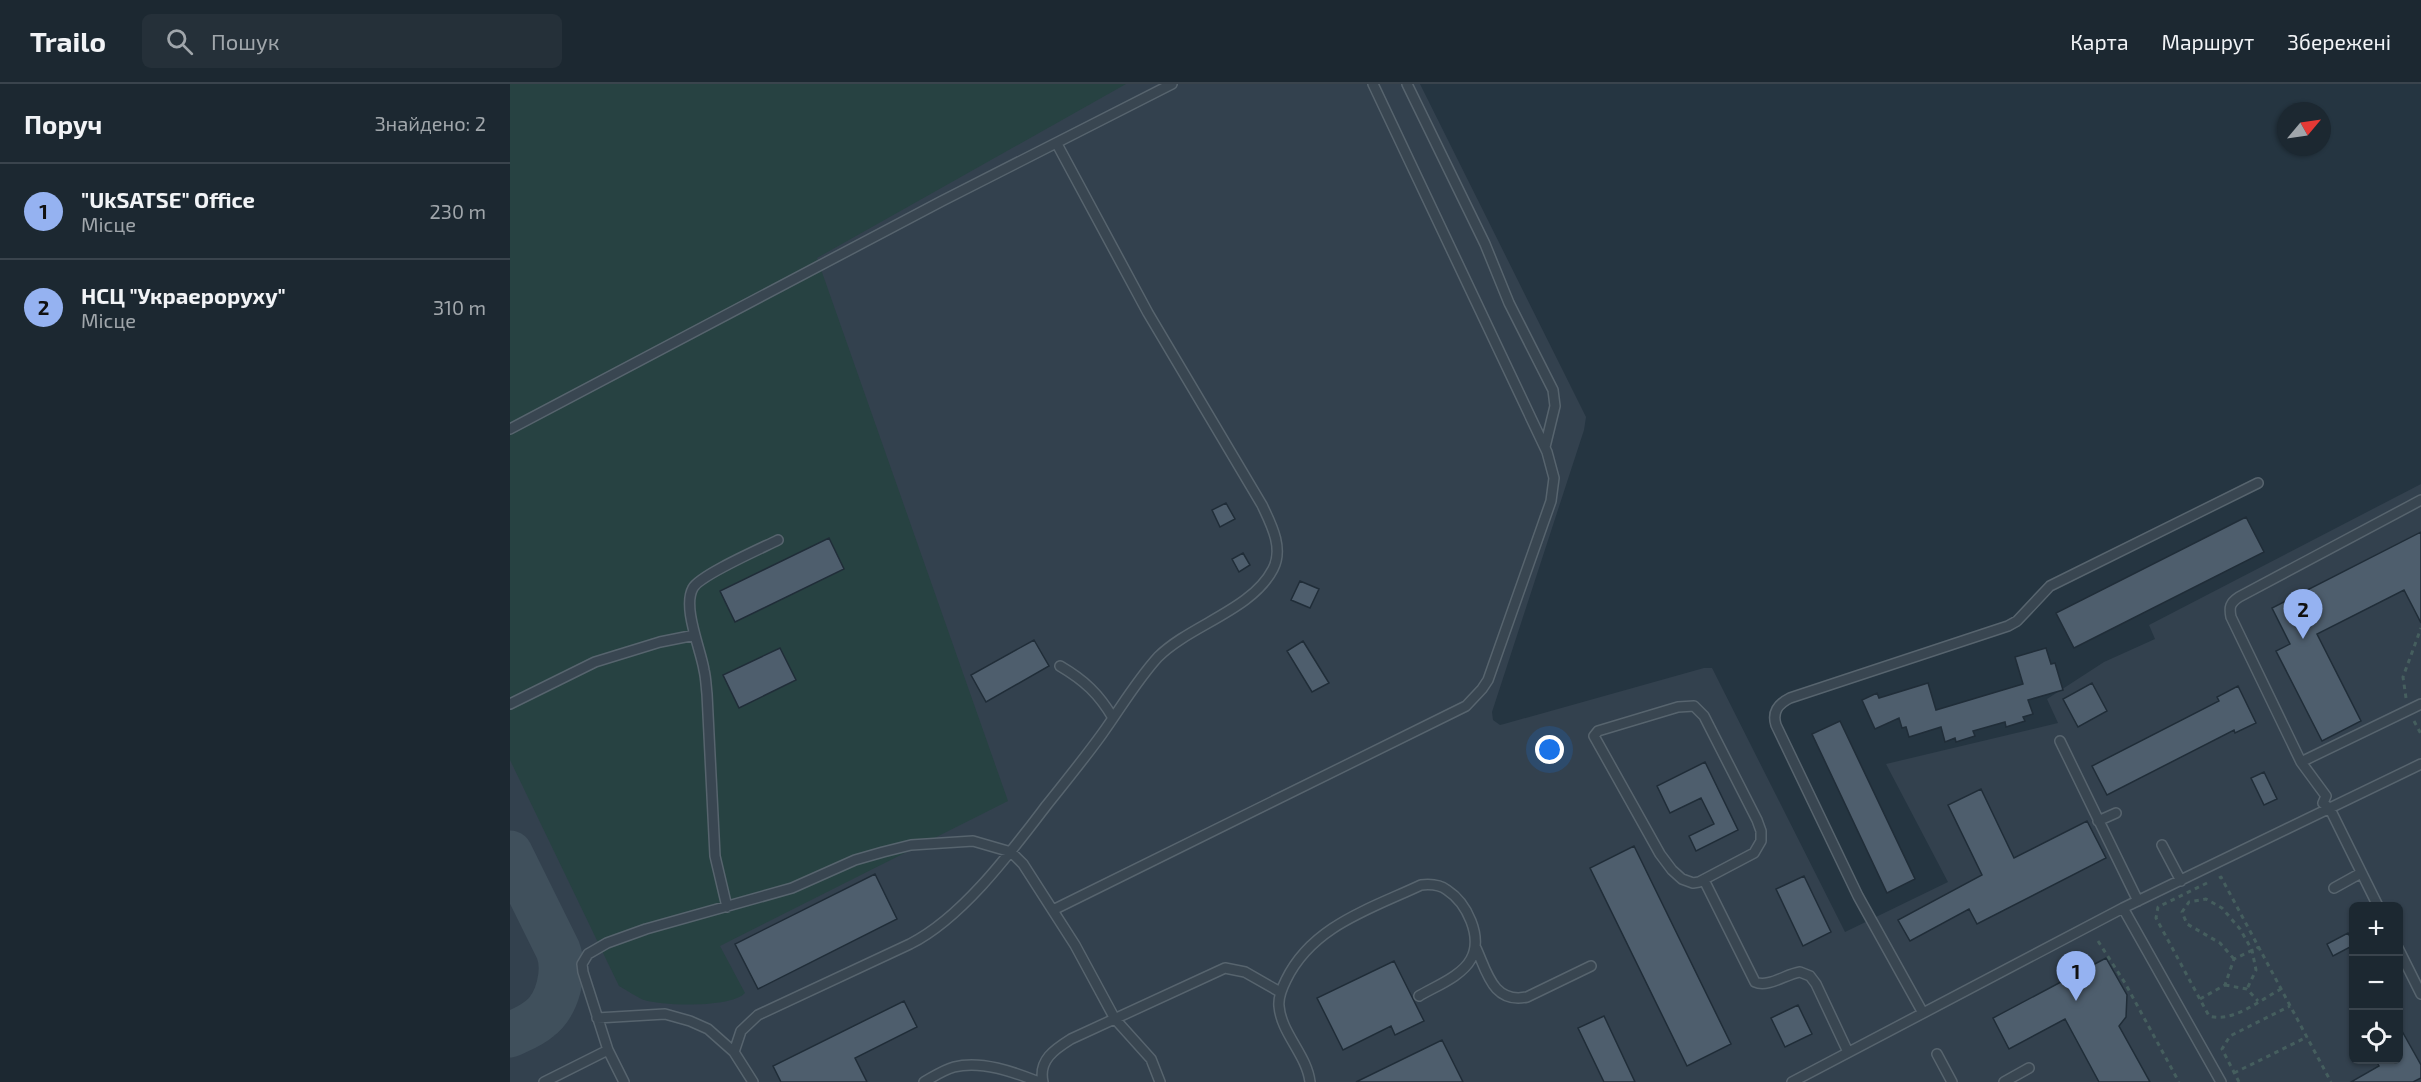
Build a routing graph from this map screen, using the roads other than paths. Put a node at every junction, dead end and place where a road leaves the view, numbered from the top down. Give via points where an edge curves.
1 (1172, 84) edge
2 (1373, 84) edge
3 (1407, 84) edge
4 (1057, 144) junction
5 (510, 429) edge
6 (1545, 447) junction
7 (2258, 483) dead end
8 (2421, 500) edge
9 (778, 540) dead end
10 (694, 635) junction
11 (1060, 666) dead end
12 (2421, 704) edge
13 (510, 705) edge
14 (1113, 718) junction
15 (2060, 741) dead end
16 (2301, 762) junction
17 (2421, 764) edge
18 (2330, 809) junction
19 (2116, 813) dead end
20 (2098, 821) junction
21 (2162, 845) dead end
22 (1011, 852) junction
23 (2361, 873) junction
24 (1704, 880) junction
25 (2181, 881) junction
26 (2334, 888) dead end
27 (2138, 901) junction
28 (2376, 902) edge
29 (727, 907) junction
30 (2123, 908) junction
31 (1053, 910) junction
32 (1476, 948) junction
33 (2402, 956) edge
34 (1591, 966) dead end
35 (1280, 992) junction
36 (2421, 994) edge
37 (1419, 996) dead end
38 (1923, 1012) junction
39 (597, 1018) junction
40 (1115, 1019) junction
41 (608, 1050) junction
42 (734, 1052) junction
43 (1848, 1052) junction
44 (1937, 1054) dead end
45 (2029, 1068) dead end
46 (544, 1082) edge
47 (624, 1082) edge
48 (753, 1082) edge
49 (924, 1082) edge
50 (1041, 1082) edge
51 (1160, 1082) edge
52 (1310, 1082) edge
53 (1792, 1082) edge
54 (1952, 1082) edge
55 (2004, 1082) edge
56 (2221, 1082) edge

1 - 4 lane
2 - 6 lane
3 - 6 lane via 1552,390 1555,406
4 - 5 lane
4 - 14 lane via 1148,313 1262,505 1277,544 1277,558 1265,580 1240,602 1172,645
6 - 31 lane via 1554,478 1551,501 1488,680 1475,698 1447,716
7 - 38 lane via 2050,586 2008,626 1790,698 1776,708 1776,725 1858,896
8 - 16 lane via 2231,602 2231,617
9 - 10 lane via 696,584 690,599
10 - 13 lane via 595,662
10 - 29 lane via 706,685 715,856
11 - 14 lane via 1095,691
12 - 16 lane
14 - 22 lane
15 - 20 lane
16 - 18 lane via 2326,796 2323,803
17 - 18 lane
18 - 23 lane
18 - 25 lane
19 - 20 lane
20 - 27 lane
21 - 25 lane
22 - 29 lane via 973,841 911,845 855,860 792,888
22 - 31 lane
22 - 42 lane via 967,899 923,937 758,1015 741,1031
23 - 26 lane
23 - 28 lane
24 - 24 lane via 1754,852 1761,841 1761,831 1701,712 1694,706 1678,707 1595,733 1602,753 1660,854 1682,879
24 - 43 lane via 1755,982 1767,983 1800,972 1810,976
25 - 27 lane
27 - 30 lane
29 - 39 lane via 646,929 588,954 582,964
30 - 38 lane
30 - 56 lane
31 - 40 lane
32 - 34 lane via 1489,980 1497,990 1516,999
32 - 35 lane via 1469,920 1458,899 1433,884 1421,885 1324,932 1298,958
32 - 37 lane via 1463,970
33 - 36 lane
35 - 40 lane via 1245,972 1225,968
35 - 52 lane via 1282,1020
38 - 43 lane
39 - 41 lane
39 - 42 lane via 665,1014 708,1029
40 - 50 lane via 1054,1050 1044,1062
40 - 51 lane via 1151,1059
41 - 46 lane
41 - 47 lane
42 - 48 lane
43 - 53 lane
44 - 54 lane
45 - 55 lane
49 - 50 lane via 955,1067 968,1066

